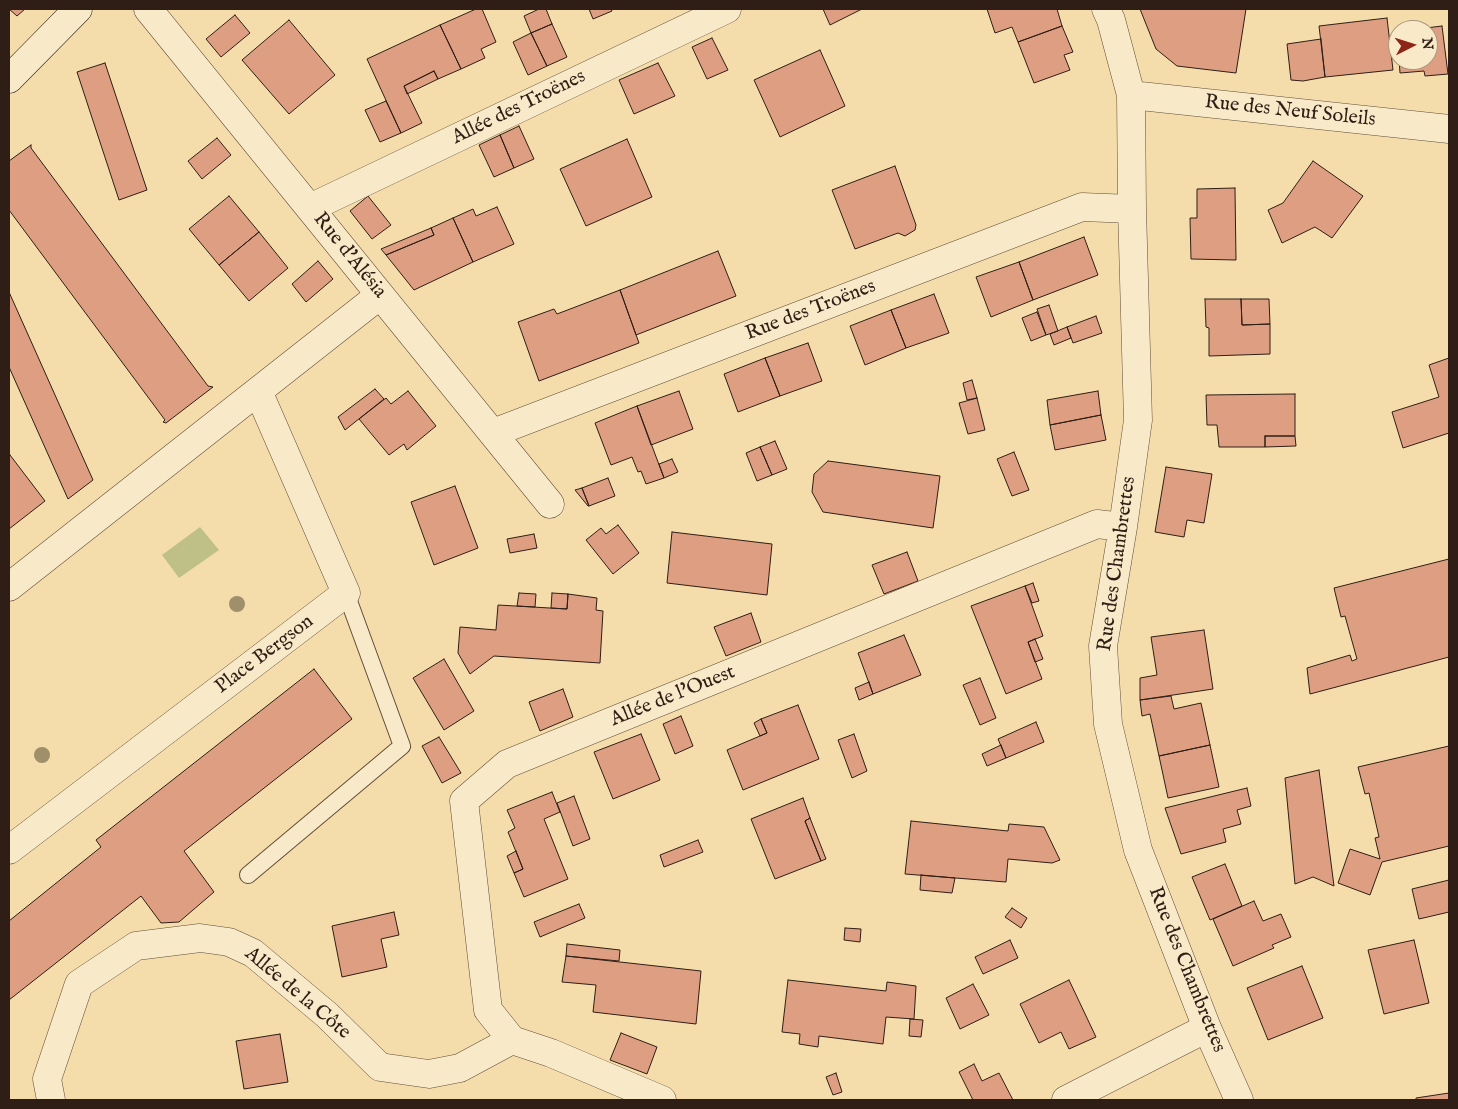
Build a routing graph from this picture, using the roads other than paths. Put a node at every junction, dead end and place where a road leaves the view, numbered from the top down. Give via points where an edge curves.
1 (78, 9) edge
2 (148, 9) edge
3 (727, 9) edge
4 (1106, 9) edge
5 (9, 79) edge
6 (1131, 95) junction
7 (1449, 129) edge
8 (310, 208) junction
9 (1132, 209) junction
10 (380, 295) junction
11 (258, 391) junction
12 (493, 433) junction
13 (550, 504) dead end
14 (1123, 527) junction
15 (9, 587) edge
16 (346, 593) junction
17 (9, 850) edge
18 (248, 875) dead end
19 (1207, 1028) junction
20 (512, 1040) junction
21 (51, 1100) edge
22 (662, 1100) edge
23 (1066, 1100) edge
24 (1239, 1100) edge

1 - 5 street
2 - 8 street, Rue d'Alésia
3 - 8 street, Allée des Troënes
4 - 6 street, Rue des Chambrettes
6 - 7 street, Rue des Neuf Soleils
6 - 9 street, Rue des Chambrettes
8 - 10 street, Rue d'Alésia
9 - 12 street, Rue des Troënes via 1082,207
9 - 14 street, Rue des Chambrettes via 1138,420
10 - 11 street
10 - 12 street, Rue d'Alésia
11 - 15 street
11 - 16 street
12 - 13 street, Rue d'Alésia
14 - 19 street, Rue des Chambrettes via 1103,646 1108,724 1138,850
14 - 20 street, Allée de l'Ouest via 1097,524 507,764 478,788 464,801 488,1010
16 - 17 street, Place Bergson
16 - 18 lane via 402,746
19 - 23 street
19 - 24 street, Rue des Chambrettes
20 - 21 street, Allée de la Côte via 452,1070 429,1074 380,1067 327,1015 253,953 229,942 200,938 136,946 79,984 47,1079
20 - 22 street via 551,1052

